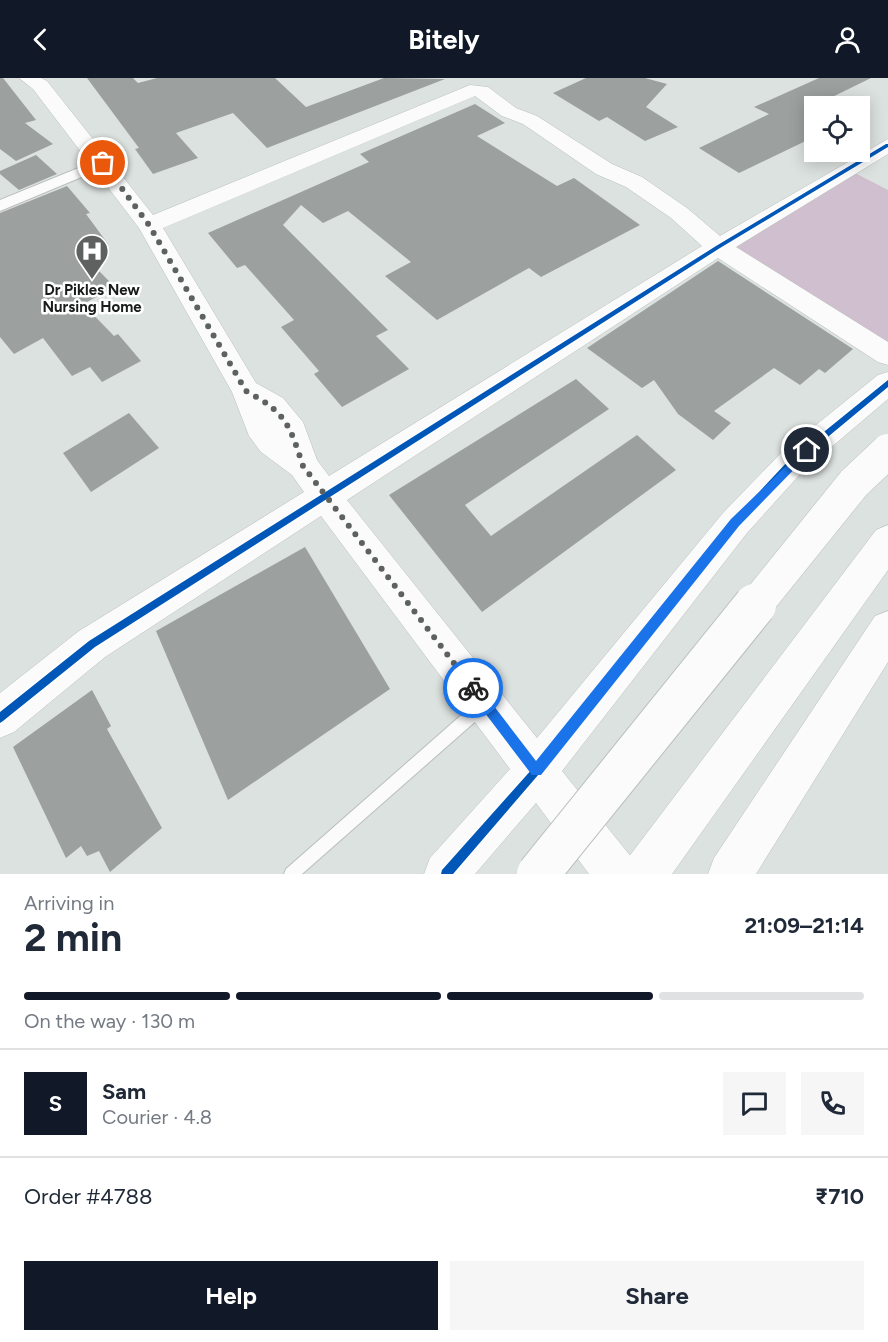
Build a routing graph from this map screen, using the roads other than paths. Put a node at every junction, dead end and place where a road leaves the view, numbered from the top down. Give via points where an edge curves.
1 (37, 80) edge
2 (479, 84) edge
3 (888, 145) edge
4 (103, 163) junction
5 (0, 206) edge
6 (144, 218) junction
7 (711, 242) junction
8 (888, 355) edge
9 (888, 382) edge
10 (888, 451) edge
11 (325, 496) junction
12 (888, 541) edge
13 (888, 629) edge
14 (485, 704) junction
15 (0, 718) edge
16 (536, 771) junction
17 (291, 874) edge
18 (446, 874) edge
19 (538, 874) edge
20 (616, 874) edge
21 (644, 874) edge
22 (730, 874) edge

1 - 4 street
2 - 6 street
2 - 7 street via 509,112 530,120 604,169 621,190 665,220
3 - 7 street
4 - 5 street
4 - 6 street
6 - 11 street via 246,391 253,418 269,443 303,466
7 - 8 street
7 - 11 street
9 - 16 street via 791,464 735,523
10 - 19 highway, bridge via 854,483
11 - 14 street
11 - 15 street via 92,644
12 - 21 highway
13 - 22 street
14 - 16 street
14 - 17 lane
16 - 18 street
16 - 20 street

